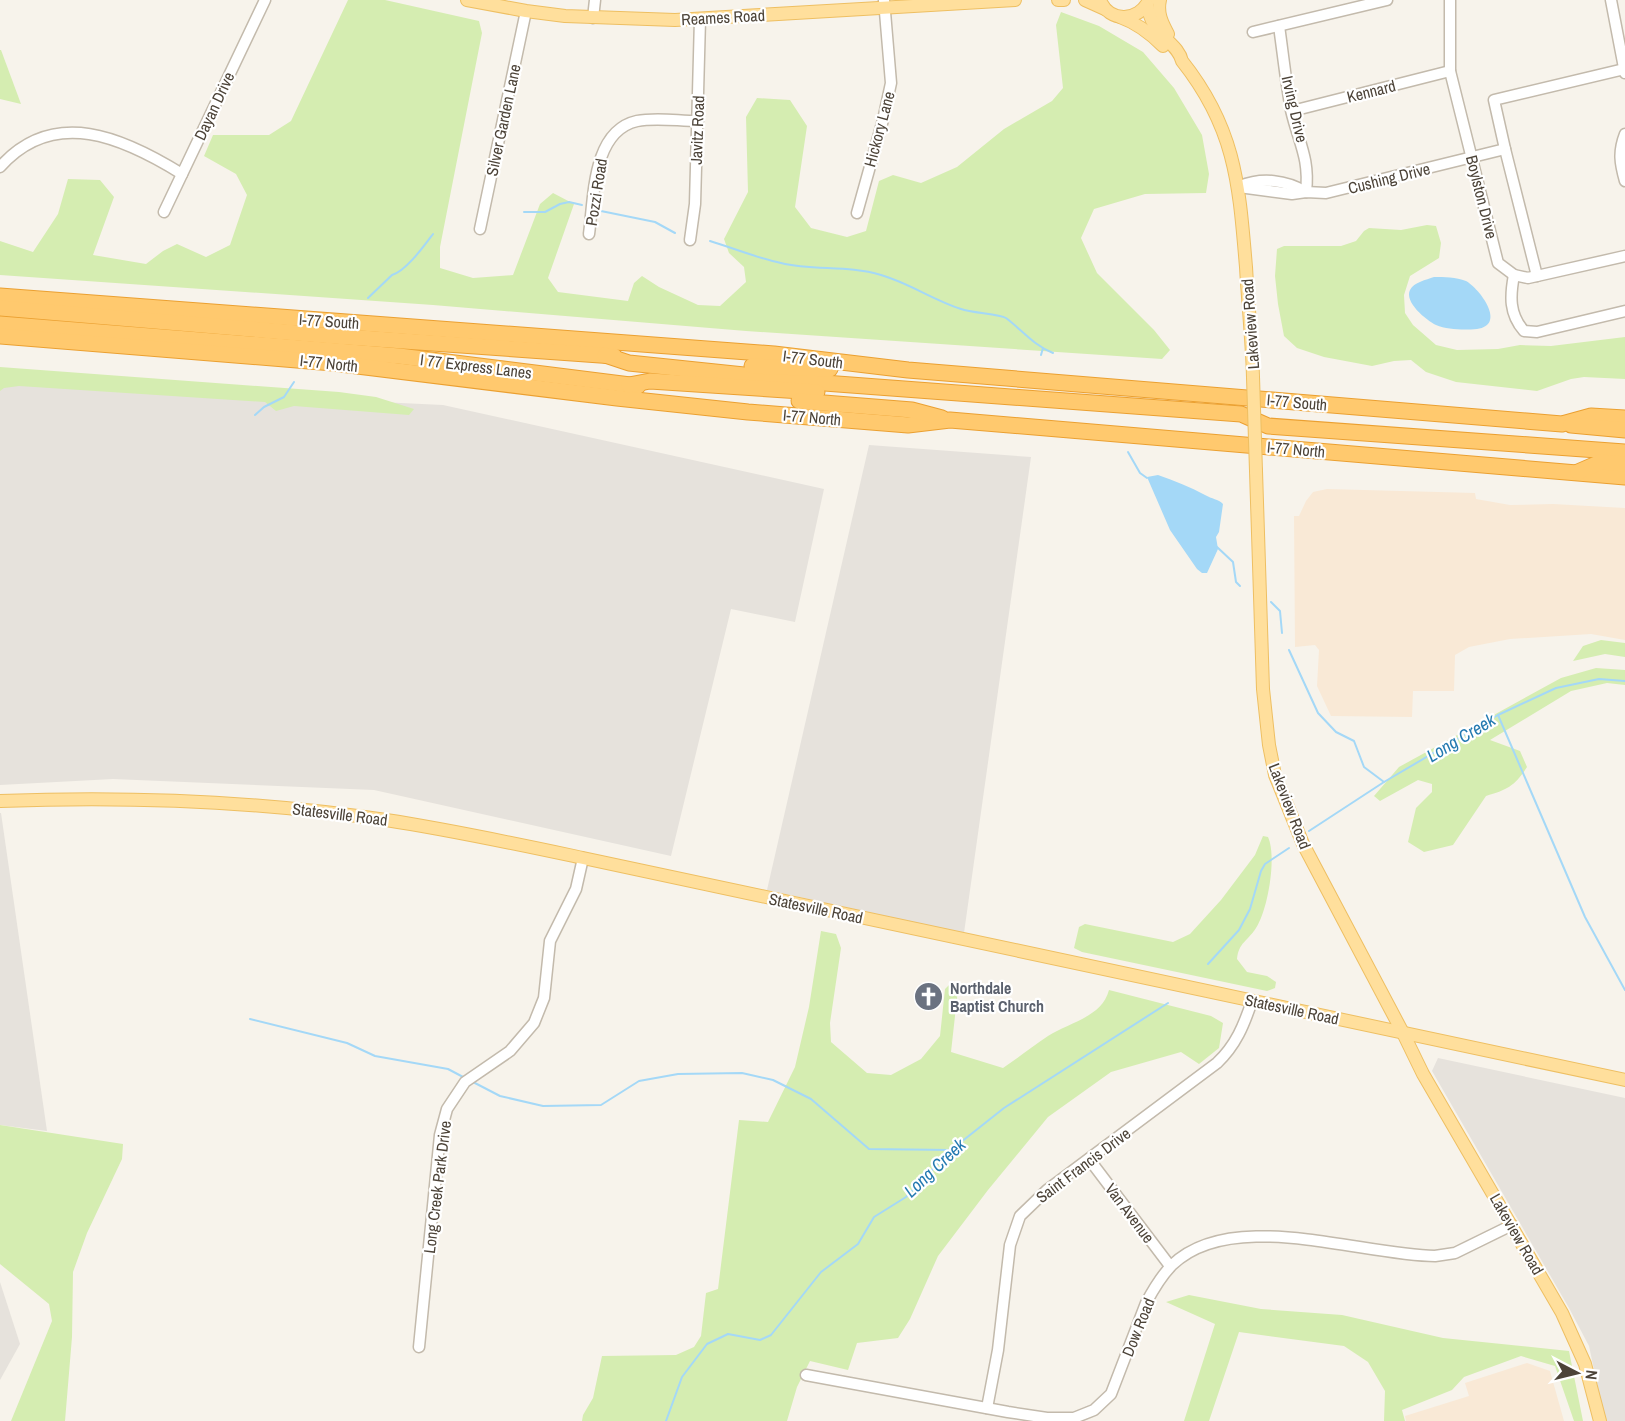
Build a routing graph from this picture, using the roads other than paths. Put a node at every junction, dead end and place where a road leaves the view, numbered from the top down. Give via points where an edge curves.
1 (265, 0) edge
2 (467, 0) edge
3 (595, 0) edge
4 (1015, 0) edge
5 (1058, 0) edge
6 (1064, 0) edge
7 (1085, 0) edge
8 (1387, 0) edge
9 (1450, 0) edge
10 (1611, 0) edge
11 (1151, 1) edge
12 (884, 4) edge
13 (1103, 5) edge
14 (526, 11) junction
15 (592, 18) junction
16 (1120, 18) junction
17 (700, 20) junction
18 (1279, 27) junction
19 (1253, 32) dead end
20 (1182, 61) junction
21 (1450, 71) junction
22 (1624, 71) edge
23 (1292, 111) junction
24 (698, 121) junction
25 (1625, 134) edge
26 (1504, 149) junction
27 (1472, 157) junction
28 (0, 167) edge
29 (182, 174) junction
30 (1625, 181) edge
31 (1239, 187) junction
32 (1306, 192) junction
33 (164, 212) dead end
34 (857, 213) dead end
35 (480, 229) dead end
36 (589, 234) dead end
37 (690, 240) dead end
38 (1625, 256) edge
39 (1514, 275) junction
40 (1537, 276) junction
41 (0, 296) edge
42 (0, 308) edge
43 (1625, 311) edge
44 (0, 324) edge
45 (0, 336) edge
46 (605, 355) junction
47 (908, 370) junction
48 (629, 385) junction
49 (1220, 417) junction
50 (1625, 418) edge
51 (950, 420) junction
52 (1255, 420) junction
53 (1289, 423) junction
54 (1562, 424) junction
55 (1625, 430) edge
56 (1625, 442) edge
57 (1625, 452) edge
58 (1625, 464) edge
59 (1575, 473) junction
60 (1625, 477) edge
61 (0, 801) edge
62 (583, 858) junction
63 (1252, 1001) junction
64 (1403, 1033) junction
65 (1625, 1080) edge
66 (1089, 1159) junction
67 (1512, 1225) junction
68 (1170, 1266) junction
69 (419, 1347) dead end
70 (806, 1376) dead end
71 (987, 1408) junction
72 (1600, 1421) edge

1 - 29 street, Dayan Drive
2 - 14 main road, Reames Road
3 - 15 street
4 - 12 main road, Reames Road
5 - 6 main road
7 - 13 main road
8 - 18 street
9 - 21 street, Boylston Drive
10 - 22 street
11 - 16 main road via 1136,15
11 - 20 main road, Lakeview Road
12 - 17 main road, Reames Road
12 - 34 street, Hickory Lane via 891,83
13 - 16 main road, Lakeview Road
14 - 15 main road, Reames Road
14 - 35 street, Silver Garden Lane
15 - 17 main road, Reames Road
16 - 20 main road, Lakeview Road via 1144,29
17 - 24 street, Javitz Road
18 - 19 street
18 - 23 street, Irving Drive
20 - 31 main road, Lakeview Road via 1220,121
21 - 23 street, Kennard
21 - 27 street, Boylston Drive
22 - 26 street via 1494,100
23 - 32 street, Irving Drive via 1305,156
24 - 36 street, Pozzi Road via 640,120 608,141 600,159
24 - 37 street, Javitz Road
25 - 30 street via 1619,157
26 - 27 street, Cushing Drive
26 - 40 street
27 - 32 street, Cushing Drive via 1326,193
27 - 39 street, Boylston Drive via 1498,263
28 - 29 street via 16,151 40,138 80,132 108,138
29 - 33 street, Dayan Drive
31 - 32 street, Cushing Drive via 1262,180 1294,185
31 - 52 main road, Lakeview Road, bridge
38 - 40 street
39 - 40 street
39 - 43 street via 1512,310 1524,331 1537,333
41 - 47 highway, I-77 South via 774,354
42 - 46 highway, I 77 Express Lanes
44 - 48 highway, I 77 Express Lanes via 378,354
45 - 51 highway, I-77 North via 333,363 748,412 908,425
46 - 47 highway, I 77 Express Lanes via 795,369
46 - 49 highway via 629,363 788,380
47 - 54 highway, I-77 South
48 - 49 highway via 650,381
48 - 51 highway, I 77 Express Lanes via 912,410
49 - 52 highway via 1241,414
50 - 54 highway, I-77 South via 1591,416
51 - 59 highway, I-77 North
52 - 53 highway via 1267,417
52 - 64 main road, Lakeview Road, bridge via 1263,689 1275,775 1307,854
53 - 56 highway
53 - 57 highway
54 - 55 highway
58 - 59 highway via 1601,462
59 - 60 highway, I-77 North
61 - 62 main road, Statesville Road via 142,799 265,806 424,826
62 - 63 main road, Statesville Road
62 - 69 street, Long Creek Park Drive via 576,889 550,941 544,998 534,1023 510,1051 465,1082 447,1109 440,1135
63 - 64 main road, Statesville Road
63 - 66 street, Saint Francis Drive via 1239,1036 1227,1054
64 - 65 main road, Statesville Road
64 - 67 main road, Lakeview Road
66 - 68 street, Van Avenue
66 - 71 street, Saint Francis Drive via 1031,1204 1015,1225
67 - 68 street, Dow Road via 1455,1253 1435,1256 1241,1236 1203,1246
67 - 72 main road, Lakeview Road via 1574,1337
68 - 71 street, Dow Road via 1146,1303 1116,1385 1100,1407 1063,1419
70 - 71 street, Dow Road

